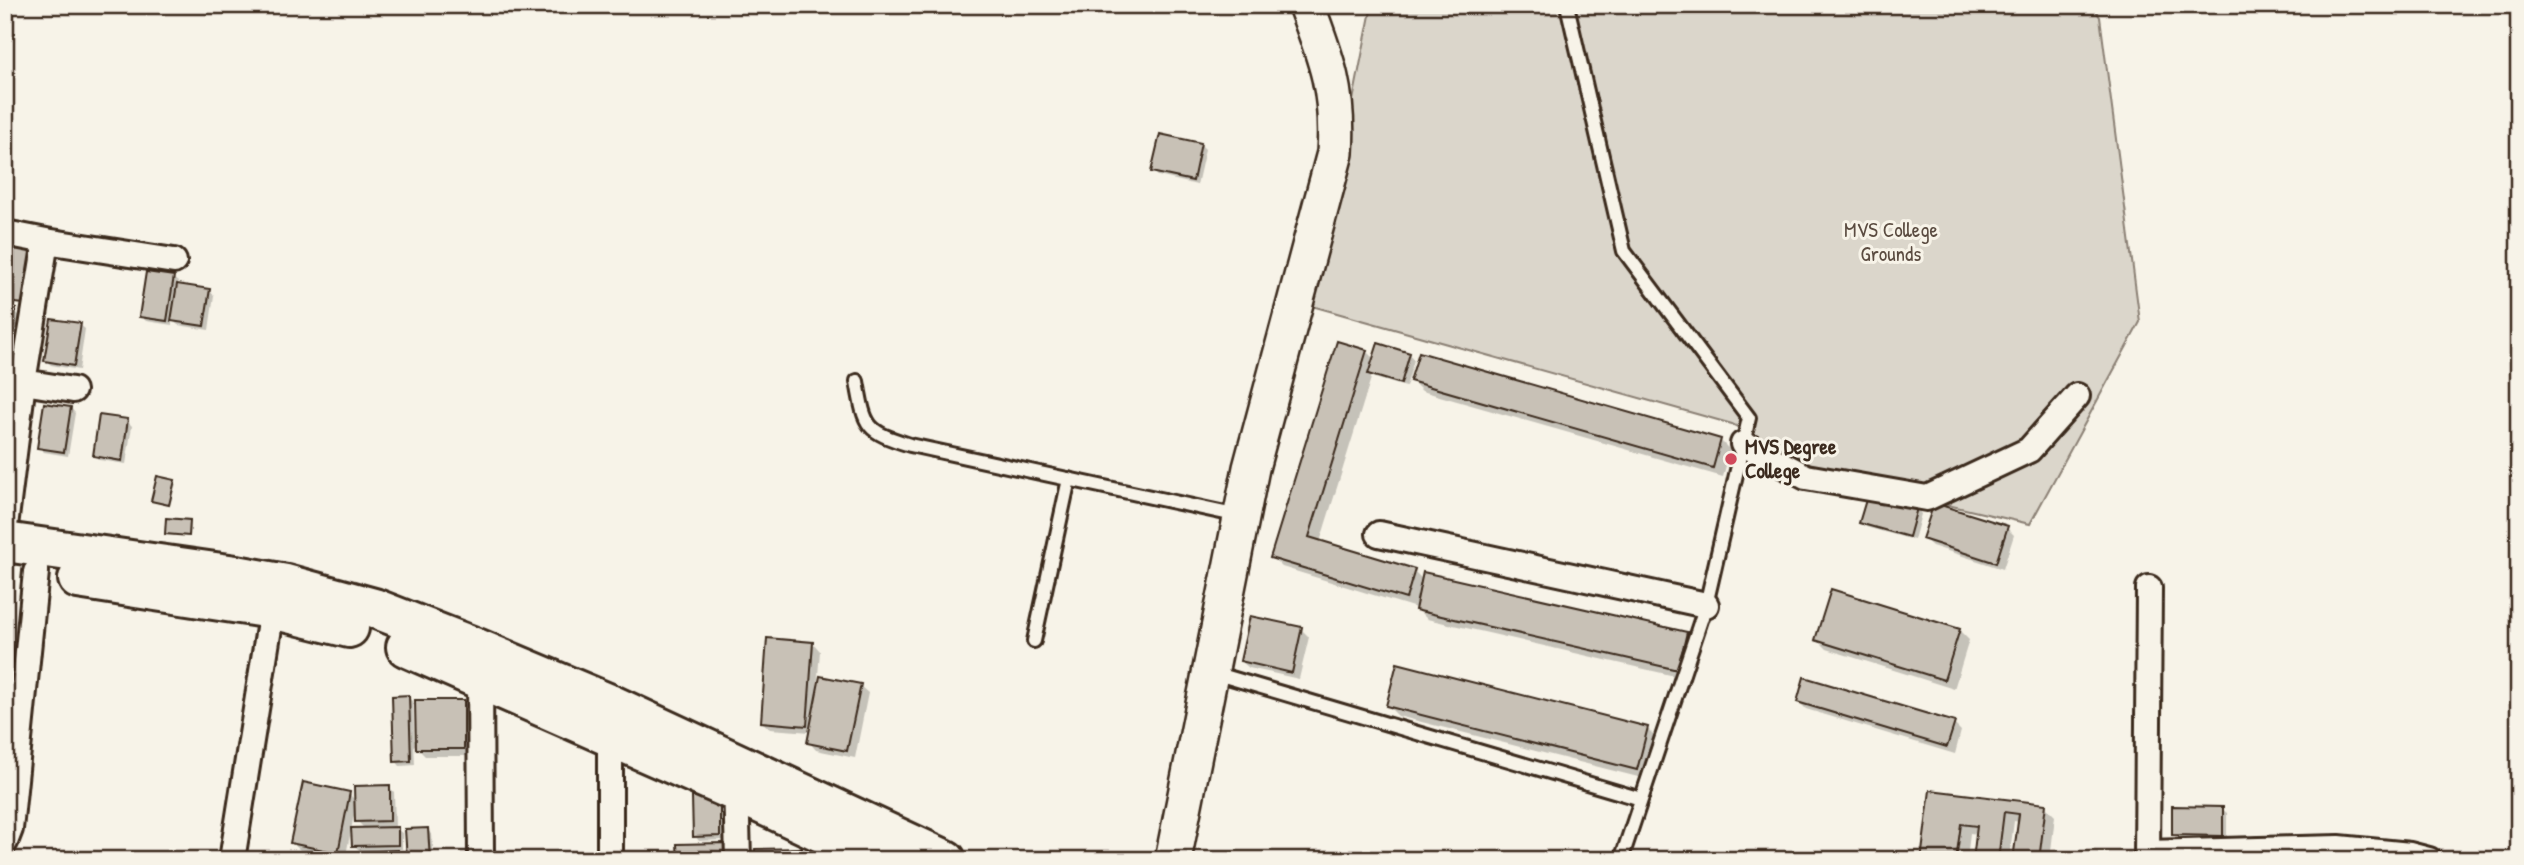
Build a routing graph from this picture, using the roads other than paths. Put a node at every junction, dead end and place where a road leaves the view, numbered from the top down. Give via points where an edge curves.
1 (1306, 5) edge
2 (1567, 5) edge
3 (5, 233) edge
4 (46, 241) junction
5 (174, 261) dead end
6 (14, 380) edge
7 (857, 380) dead end
8 (73, 390) dead end
9 (2077, 396) dead end
10 (1743, 444) junction
11 (1069, 479) junction
12 (1241, 516) junction
13 (5, 526) edge
14 (1379, 534) dead end
15 (5, 542) edge
16 (21, 570) edge
17 (2149, 588) dead end
18 (279, 597) junction
19 (1706, 605) junction
20 (1034, 641) dead end
21 (480, 664) junction
22 (1210, 672) junction
23 (610, 736) junction
24 (736, 777) junction
25 (1641, 799) junction
26 (5, 842) edge
27 (2289, 855) edge
28 (2147, 856) edge
29 (871, 858) edge
30 (232, 860) edge
31 (481, 860) edge
32 (611, 860) edge
33 (738, 860) edge
34 (946, 860) edge
35 (1173, 860) edge
36 (1621, 860) edge
37 (2429, 860) edge

1 - 12 street via 1334,93 1335,153
2 - 10 lane via 1624,251 1749,418
3 - 4 street
4 - 5 street
4 - 6 street
6 - 8 street
6 - 13 street
7 - 11 lane via 862,411 879,436
9 - 10 street via 2029,450 1927,498 1806,477
10 - 19 lane
11 - 12 lane
11 - 20 lane
12 - 22 street
14 - 19 street
15 - 18 main road
16 - 18 main road
16 - 26 street via 10,829
17 - 28 street
18 - 21 main road via 409,648
18 - 30 street
19 - 25 lane
21 - 23 main road
21 - 24 main road via 610,704
21 - 31 street
22 - 25 lane
22 - 35 street
23 - 24 main road
23 - 32 street
24 - 29 main road
24 - 33 street
24 - 34 main road
25 - 36 lane
27 - 28 street
27 - 37 street via 2339,848

